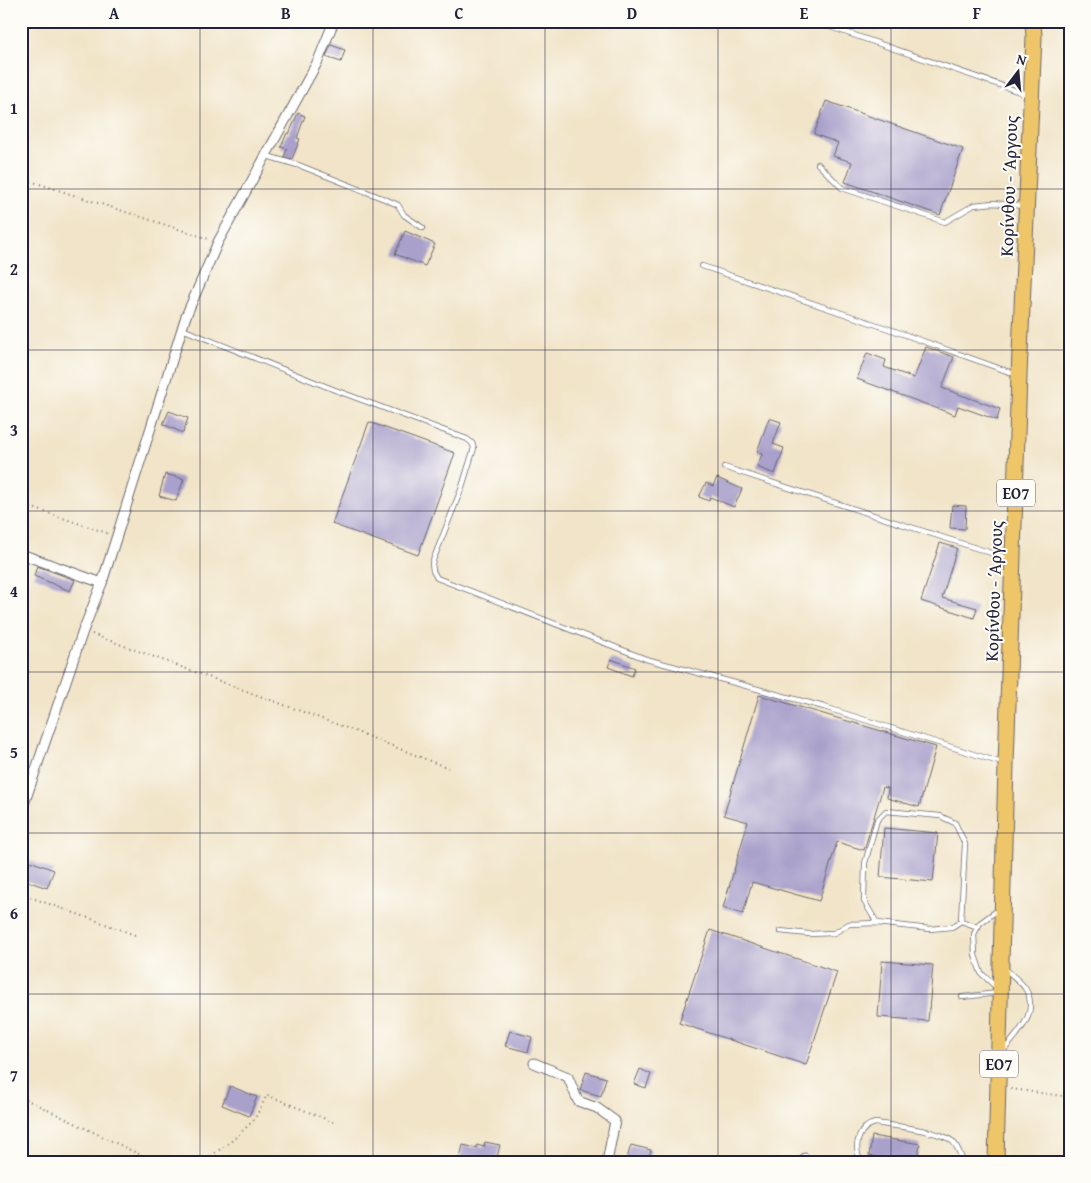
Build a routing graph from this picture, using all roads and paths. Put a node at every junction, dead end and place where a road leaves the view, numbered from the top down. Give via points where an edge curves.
1 (334, 21) edge
2 (813, 21) edge
3 (1033, 21) edge
4 (1032, 96) junction
5 (267, 156) junction
6 (818, 164) dead end
7 (21, 178) edge
8 (1027, 206) junction
9 (422, 228) dead end
10 (218, 242) junction
11 (702, 266) dead end
12 (182, 329) junction
13 (1019, 375) junction
14 (724, 467) dead end
15 (21, 504) edge
16 (117, 536) junction
17 (21, 554) edge
18 (1014, 560) junction
19 (102, 582) junction
20 (83, 631) junction
21 (1006, 764) junction
22 (448, 768) dead end
23 (21, 813) edge
24 (21, 894) edge
25 (1004, 907) junction
26 (961, 920) junction
27 (877, 923) junction
28 (978, 927) junction
29 (780, 931) dead end
30 (135, 936) dead end
31 (1002, 966) junction
32 (1002, 993) junction
33 (962, 997) dead end
34 (1000, 1055) junction
35 (534, 1063) dead end
36 (999, 1088) junction
37 (21, 1097) edge
38 (1070, 1097) edge
39 (333, 1122) dead end
40 (155, 1162) edge
41 (203, 1162) edge
42 (607, 1162) edge
43 (866, 1162) edge
44 (963, 1162) edge
45 (996, 1162) edge

1 - 5 street via 318,61
2 - 4 lane
3 - 4 main road, Κορίνθου - Άργους / ΕΟ7
4 - 8 main road, Κορίνθου - Άργους / ΕΟ7
5 - 9 lane via 301,166 398,205 404,216
5 - 10 street
6 - 8 lane via 842,188 945,222 974,205
7 - 10 path
8 - 13 main road, Κορίνθου - Άργους / ΕΟ7
10 - 12 street
11 - 13 lane
12 - 16 street
12 - 21 lane via 472,443 474,448 462,487 432,563 437,578 646,659 824,707
13 - 18 main road, Κορίνθου - Άργους / ΕΟ7
14 - 18 lane
15 - 16 path
16 - 19 street
17 - 19 street
18 - 21 main road, Κορίνθου - Άργους / ΕΟ7
19 - 20 street
20 - 22 path
20 - 23 street
21 - 25 main road, Κορίνθου - Άργους / ΕΟ7
24 - 30 path
25 - 28 lane
25 - 31 main road, Κορίνθου - Άργους / ΕΟ7
26 - 27 lane via 952,927 930,929
26 - 27 lane via 965,844 955,823 940,816 886,811 877,820 865,863 864,901
26 - 28 lane
27 - 29 lane via 849,924 834,933
28 - 32 lane via 974,934 975,955 981,973
31 - 32 main road, Κορίνθου - Άργους / ΕΟ7
31 - 34 lane via 1024,987 1030,1000 1030,1015
32 - 33 lane
32 - 34 main road, Κορίνθου - Άργους / ΕΟ7
34 - 36 main road, Κορίνθου - Άργους / ΕΟ7
35 - 42 street via 568,1078 578,1100 615,1121
36 - 38 path
36 - 45 main road, Κορίνθου - Άργους / ΕΟ7
37 - 40 path
39 - 41 path via 267,1095 254,1120
43 - 44 lane via 857,1151 859,1138 867,1125 875,1123 944,1135 954,1142

